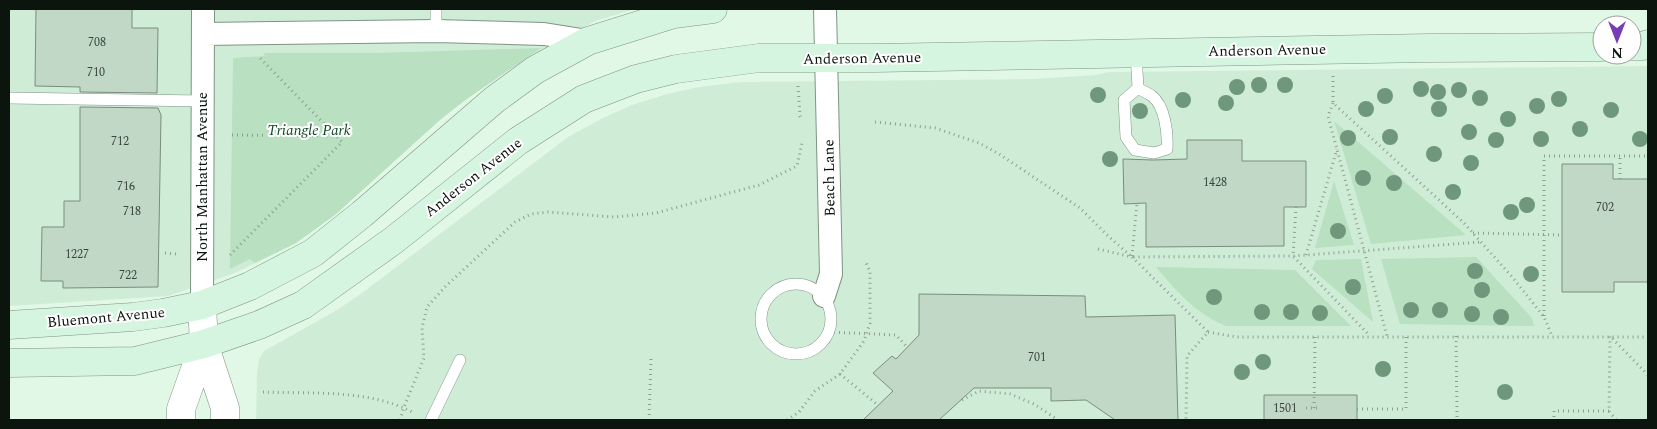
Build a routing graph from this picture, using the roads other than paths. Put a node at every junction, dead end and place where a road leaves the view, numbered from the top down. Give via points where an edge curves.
1 (203, 9) edge
2 (436, 9) edge
3 (713, 9) edge
4 (826, 9) edge
5 (649, 16) edge
6 (436, 31) junction
7 (203, 34) junction
8 (588, 41) junction
9 (1592, 46) edge
10 (1136, 52) junction
11 (827, 58) junction
12 (1138, 88) junction
13 (9, 98) edge
14 (203, 100) junction
15 (824, 296) junction
16 (202, 305) junction
17 (9, 325) edge
18 (204, 344) junction
19 (460, 360) dead end
20 (9, 362) edge
21 (181, 420) edge
22 (225, 420) edge
23 (431, 420) edge

1 - 7 street, North Manhattan Avenue
2 - 6 lane
3 - 5 main road
4 - 11 street, Beach Lane
5 - 8 main road
6 - 7 street
6 - 8 street via 544,34
7 - 14 street, North Manhattan Avenue
8 - 16 main road via 535,70 494,100 313,253 250,286
9 - 10 main road, Anderson Avenue
10 - 11 main road, Anderson Avenue
10 - 12 lane
11 - 15 street, Beach Lane via 831,274
11 - 18 main road, Anderson Avenue via 759,58 676,69 636,79 584,99 518,141 394,240 303,305
12 - 12 lane via 1124,100 1126,137 1135,150 1154,153 1167,149 1164,116 1154,97
13 - 14 lane
14 - 16 street, North Manhattan Avenue
15 - 15 lane via 831,313 829,332 821,344 808,352 793,354 779,350 767,340 761,326 761,311 768,297 779,287 803,284
16 - 17 main road, Bluemont Avenue via 134,317
16 - 18 street, North Manhattan Avenue
18 - 20 main road via 134,360
18 - 21 street, North Manhattan Avenue via 181,409
18 - 22 street, North Manhattan Avenue via 225,408
19 - 23 lane

